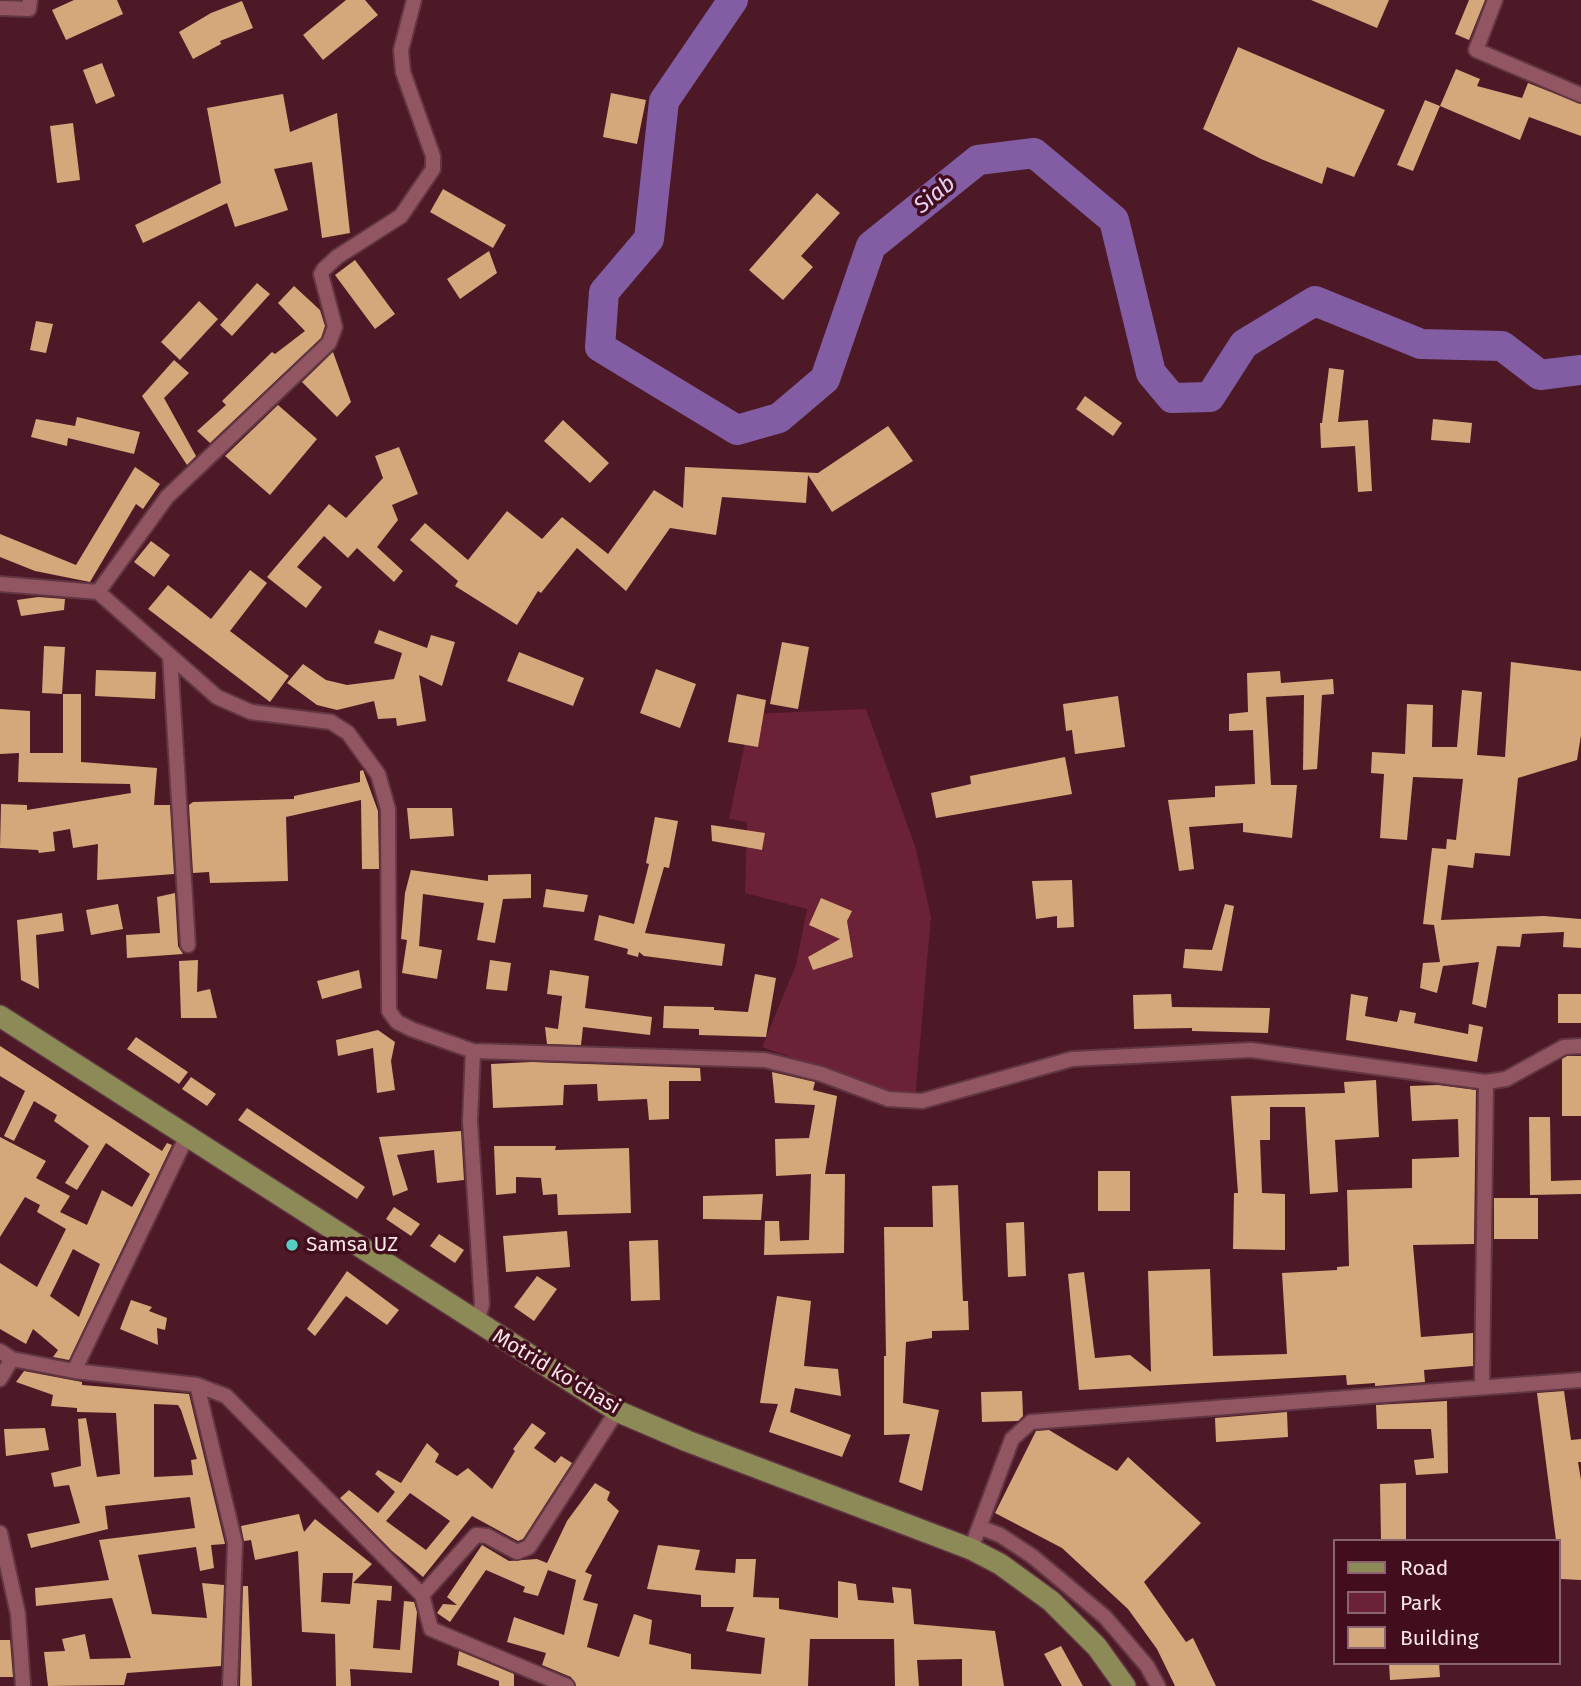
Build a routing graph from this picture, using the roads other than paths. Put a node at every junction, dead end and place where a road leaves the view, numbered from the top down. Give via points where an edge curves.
1 (30, 0) edge
2 (414, 0) edge
3 (1495, 0) edge
4 (0, 8) edge
5 (1581, 95) edge
6 (0, 584) edge
7 (98, 592) junction
8 (170, 656) junction
9 (188, 946) dead end
10 (0, 1016) edge
11 (1581, 1046) edge
12 (473, 1051) junction
13 (1486, 1082) junction
14 (188, 1134) junction
15 (477, 1324) junction
16 (6, 1355) edge
17 (74, 1371) junction
18 (0, 1379) edge
19 (1581, 1380) edge
20 (197, 1385) junction
21 (1482, 1386) junction
22 (617, 1411) junction
23 (979, 1527) junction
24 (0, 1533) edge
25 (971, 1549) junction
26 (422, 1595) junction
27 (23, 1686) edge
28 (230, 1686) edge
29 (567, 1686) edge
30 (1125, 1686) edge
31 (1158, 1686) edge

1 - 4 street via 29,9
2 - 7 street via 401,50 403,72 433,156 433,169 401,216 337,257 321,274 335,327 329,343 167,497
3 - 5 street via 1476,50
6 - 7 street
7 - 8 street
8 - 9 street
8 - 12 street via 217,697 251,712 331,722 348,733 378,774 388,809 388,1011 411,1030
10 - 14 main road, Motrid ko'chasi
11 - 13 street via 1564,1047 1506,1079
12 - 13 street via 765,1060 821,1074 888,1099 922,1101 1072,1059 1251,1050
12 - 15 street via 470,1121 482,1304
13 - 21 street
14 - 15 main road, Motrid ko'chasi
14 - 17 street
15 - 22 main road, Motrid ko'chasi
16 - 17 street
16 - 18 street
17 - 20 street
19 - 21 street
20 - 26 street via 226,1396
20 - 28 street via 235,1543
21 - 23 street via 1031,1422 1012,1439
22 - 25 main road, Motrid ko'chasi
22 - 26 street via 529,1547 517,1552 476,1535
23 - 25 street
23 - 31 street via 1032,1556 1105,1617
24 - 27 street via 18,1614
25 - 30 main road, Motrid ko'chasi via 1051,1601 1097,1647
26 - 29 street via 431,1629

